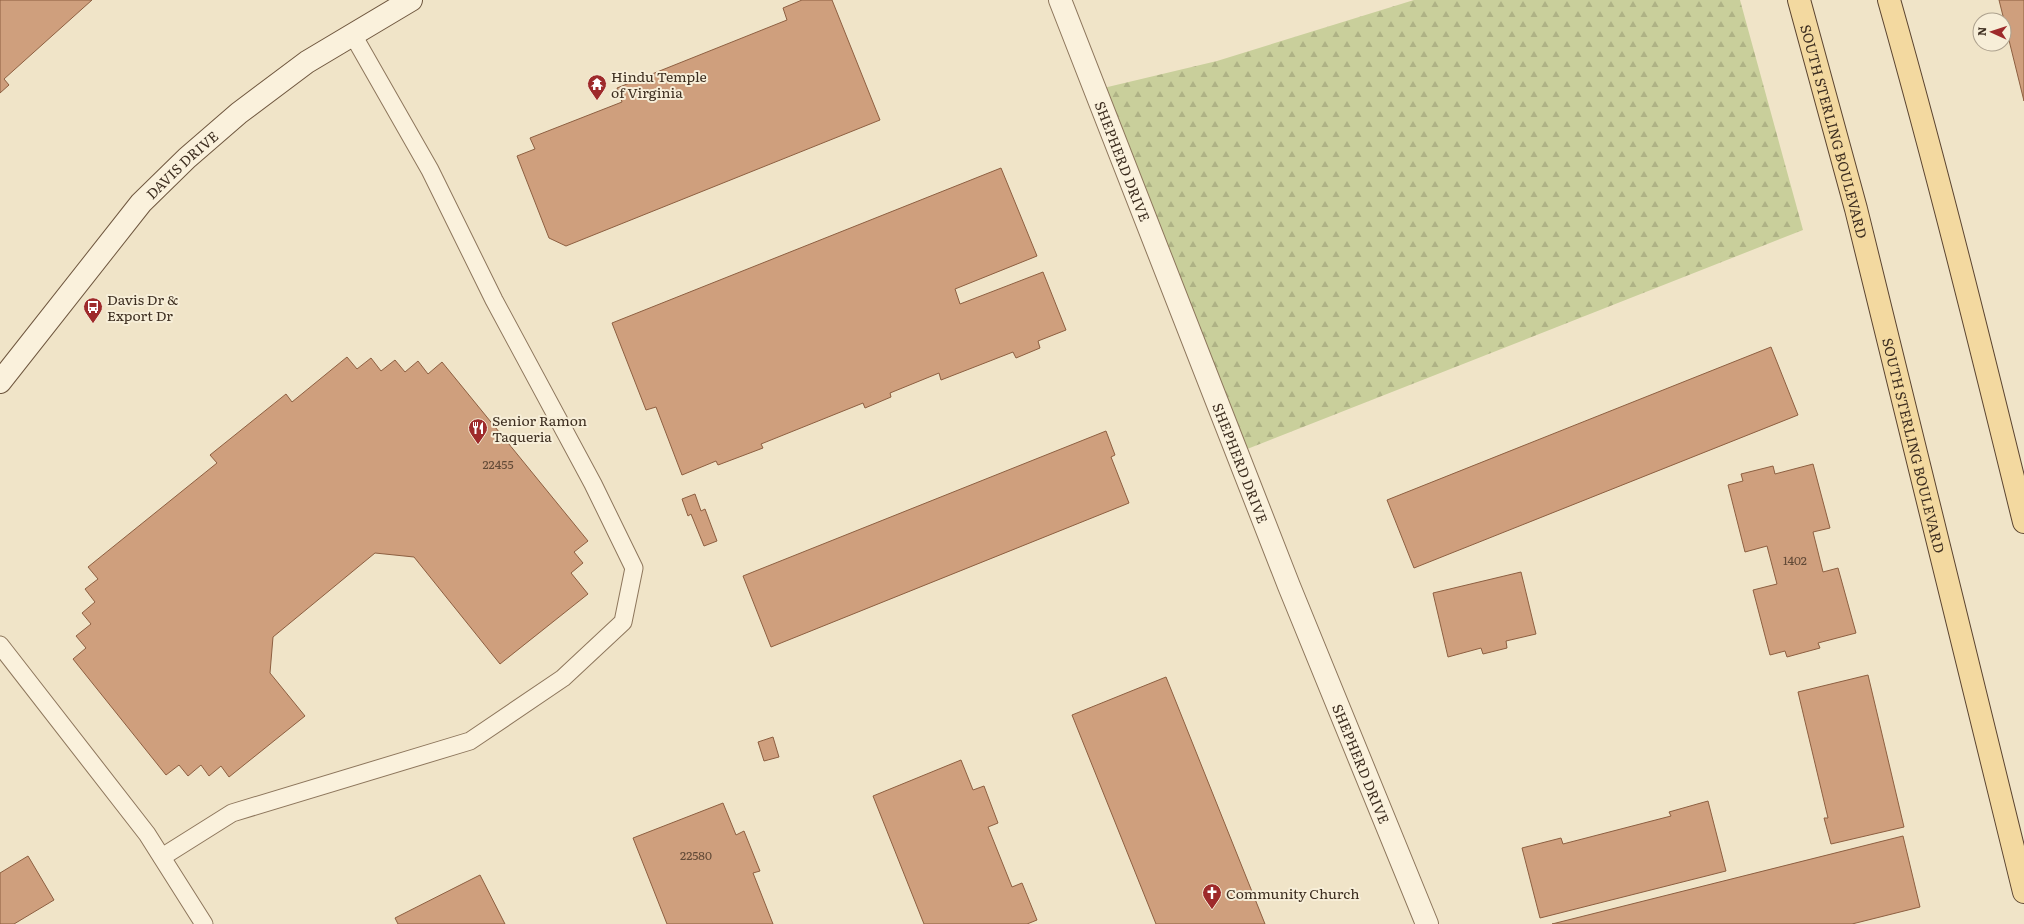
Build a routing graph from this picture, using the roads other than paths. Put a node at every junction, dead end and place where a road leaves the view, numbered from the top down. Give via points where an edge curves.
1 (411, 0) edge
2 (1060, 0) edge
3 (1799, 0) edge
4 (1890, 0) edge
5 (353, 36) junction
6 (0, 382) edge
7 (2024, 522) edge
8 (0, 645) edge
9 (162, 857) junction
10 (2024, 892) edge
11 (204, 924) edge
12 (1426, 924) edge

1 - 5 street, DAVIS DRIVE
2 - 12 street, SHEPHERD DRIVE via 1280,564
3 - 10 main road, SOUTH STERLING BOULEVARD via 1856,209
4 - 7 main road via 1963,270
5 - 6 street, DAVIS DRIVE via 307,62 239,113 187,158 141,203
5 - 9 lane via 430,170 494,300 593,484 634,568 623,622 563,678 470,741 232,813
8 - 9 lane via 147,834
9 - 11 lane

